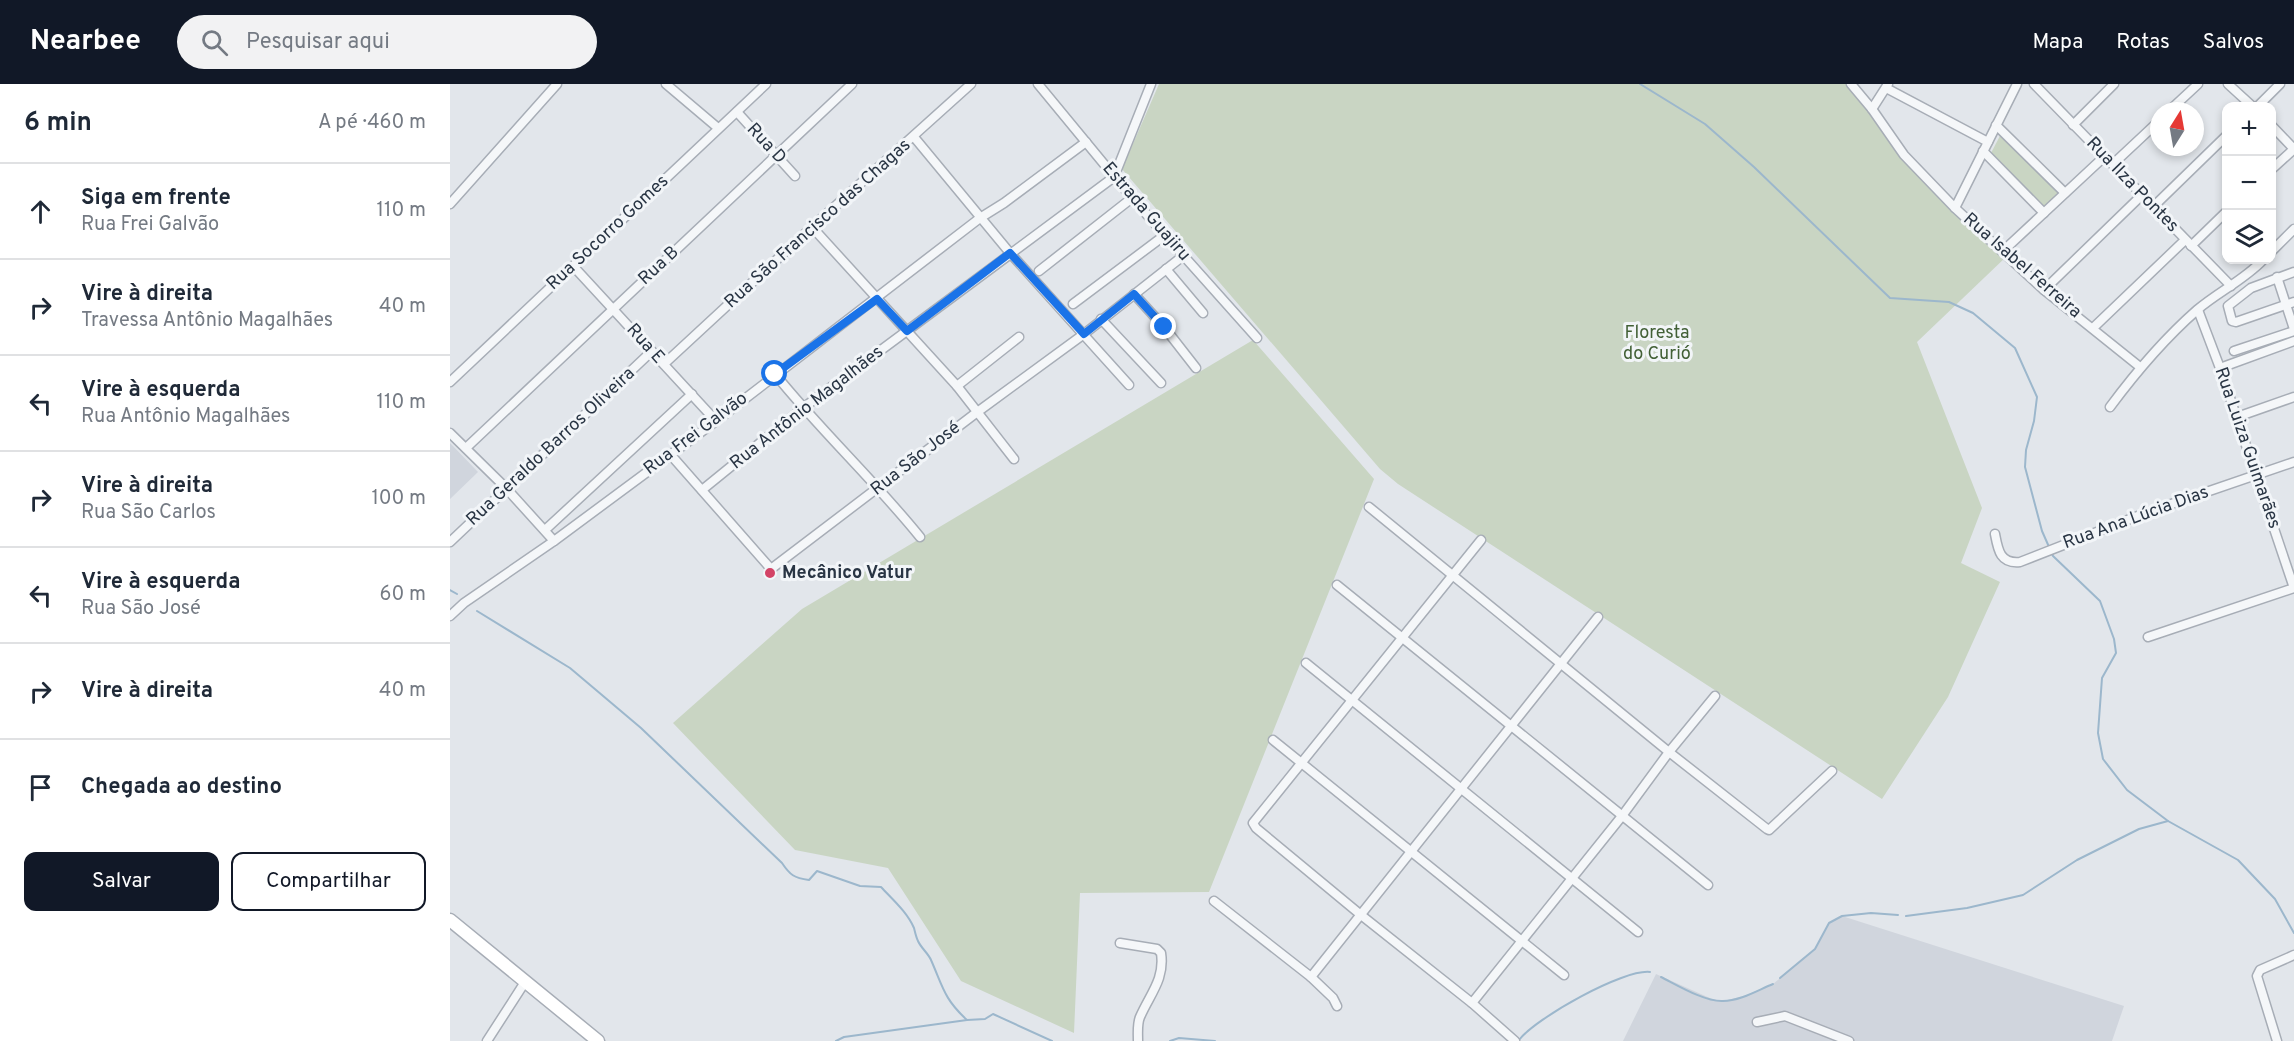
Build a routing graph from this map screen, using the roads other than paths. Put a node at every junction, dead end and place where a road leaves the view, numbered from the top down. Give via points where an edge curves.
1 (557, 84) edge
2 (666, 84) edge
3 (766, 84) edge
4 (852, 84) edge
5 (971, 84) edge
6 (1038, 84) edge
7 (1151, 84) edge
8 (1851, 84) edge
9 (2017, 84) edge
10 (2034, 84) edge
11 (2114, 84) edge
12 (2198, 84) edge
13 (2228, 84) edge
14 (2280, 84) edge
15 (1887, 86) edge
16 (2179, 102) edge
17 (2248, 102) edge
18 (2262, 102) edge
19 (1872, 109) junction
20 (736, 112) junction
21 (2073, 124) junction
22 (1996, 125) junction
23 (718, 129) junction
24 (2150, 129) edge
25 (2276, 131) edge
26 (914, 137) junction
27 (2222, 140) edge
28 (1086, 142) junction
29 (1985, 147) junction
30 (2294, 149) edge
31 (777, 156) junction
32 (2106, 156) junction
33 (2113, 164) junction
34 (2276, 165) edge
35 (795, 176) dead end
36 (1114, 177) junction
37 (2066, 192) junction
38 (2142, 195) junction
39 (1132, 198) junction
40 (450, 204) edge
41 (2153, 207) junction
42 (1955, 208) junction
43 (2044, 213) junction
44 (2222, 215) edge
45 (980, 218) junction
46 (812, 227) junction
47 (2294, 229) edge
48 (1165, 234) junction
49 (2188, 243) junction
50 (2276, 246) edge
51 (2003, 251) junction
52 (1010, 253) junction
53 (1183, 256) junction
54 (2258, 264) edge
55 (574, 267) junction
56 (1166, 269) junction
57 (1039, 271) dead end
58 (2294, 272) edge
59 (2277, 277) junction
60 (2231, 286) junction
61 (2044, 290) junction
62 (1134, 294) junction
63 (877, 299) junction
64 (2290, 303) edge
65 (1073, 304) dead end
66 (614, 308) junction
67 (2198, 310) junction
68 (1203, 313) dead end
69 (1101, 319) junction
70 (2093, 328) junction
71 (2294, 330) edge
72 (907, 331) junction
73 (1084, 334) junction
74 (1019, 337) dead end
75 (1257, 338) dead end
76 (2294, 341) edge
77 (652, 351) junction
78 (2234, 351) dead end
79 (664, 364) junction
80 (2140, 367) junction
81 (1196, 368) dead end
82 (2220, 368) junction
83 (775, 374) junction
84 (450, 382) edge
85 (1161, 383) dead end
86 (1129, 385) dead end
87 (957, 386) junction
88 (692, 394) junction
89 (2294, 397) edge
90 (2110, 407) dead end
91 (803, 408) junction
92 (976, 412) junction
93 (2237, 417) junction
94 (716, 421) junction
95 (450, 433) edge
96 (466, 448) junction
97 (670, 454) junction
98 (1014, 459) dead end
99 (2294, 462) edge
100 (2257, 476) junction
101 (506, 488) junction
102 (879, 488) junction
103 (702, 490) junction
104 (1369, 507) dead end
105 (545, 530) junction
106 (1995, 534) dead end
107 (920, 537) dead end
108 (1481, 540) dead end
109 (554, 541) junction
110 (450, 543) edge
111 (1453, 575) junction
112 (1337, 585) dead end
113 (2294, 588) edge
114 (450, 616) edge
115 (1598, 617) dead end
116 (2148, 637) dead end
117 (1402, 638) junction
118 (1306, 663) dead end
119 (1562, 663) junction
120 (1715, 696) dead end
121 (1352, 700) junction
122 (1511, 726) junction
123 (1273, 740) dead end
124 (1669, 752) junction
125 (1301, 762) junction
126 (1832, 771) dead end
127 (1461, 789) junction
128 (1622, 816) junction
129 (1411, 852) junction
130 (1572, 878) junction
131 (1708, 885) dead end
132 (1214, 900) dead end
133 (1361, 915) junction
134 (450, 920) edge
135 (1638, 932) dead end
136 (1522, 941) junction
137 (1120, 943) dead end
138 (2294, 955) edge
139 (1564, 975) dead end
140 (1311, 977) junction
141 (525, 982) junction
142 (1472, 1003) junction
143 (1337, 1006) dead end
144 (1757, 1023) dead end
145 (487, 1041) edge
146 (598, 1041) edge
147 (1138, 1041) edge
148 (1515, 1041) edge
149 (1849, 1041) edge
150 (2277, 1041) edge

1 - 40 street
2 - 23 street
3 - 20 street, Rua Socorro Gomes
4 - 31 street, Rua B
5 - 26 street, Rua São Francisco das Chagas
6 - 28 street, Estrada Guajiru
7 - 36 street
8 - 19 street
9 - 22 street, Rua Isabel Ferreira
10 - 21 street, Rua Ilza Pontes
11 - 21 street
12 - 16 street
13 - 17 street
14 - 18 street
15 - 19 street
15 - 29 street
19 - 42 street via 1904,155
20 - 23 street, Rua Socorro Gomes
20 - 31 street, Rua D
21 - 32 street, Rua Ilza Pontes
22 - 29 street, Rua Isabel Ferreira
22 - 37 street
23 - 55 street, Rua Socorro Gomes
24 - 33 street
25 - 30 street
26 - 45 street
26 - 46 street, Rua São Francisco das Chagas
27 - 41 street
28 - 36 street, Estrada Guajiru
28 - 45 street, Rua Frei Galvão
29 - 42 street, Rua Isabel Ferreira
29 - 43 street
30 - 34 street
31 - 35 street, Rua D
31 - 66 street, Rua B
32 - 33 street, Rua Ilza Pontes
32 - 37 street
33 - 38 street, Rua Ilza Pontes
36 - 39 street, Estrada Guajiru
36 - 52 street, Rua Antônio Magalhães
37 - 43 street
38 - 41 street, Rua Ilza Pontes
38 - 61 street
39 - 48 street, Estrada Guajiru
39 - 57 street
41 - 49 street, Rua Ilza Pontes
42 - 51 street, Rua Isabel Ferreira
43 - 51 street
44 - 49 street
45 - 52 street
45 - 63 street, Rua Frei Galvão
46 - 63 street
46 - 79 street, Rua São Francisco das Chagas
47 - 50 street
48 - 53 street, Estrada Guajiru
48 - 65 street
49 - 60 street, Rua Ilza Pontes
49 - 70 street
51 - 61 street, Rua Isabel Ferreira
52 - 72 street, Rua Antônio Magalhães
52 - 73 street
53 - 56 street, Rua São José
53 - 75 street, Estrada Guajiru
54 - 60 street
55 - 66 street, Rua E
55 - 84 street, Rua Socorro Gomes
56 - 62 street, Rua São José
56 - 68 street
58 - 59 street
59 - 64 street
59 - 64 street via 2248,290 2228,306 2232,321
60 - 67 street
61 - 70 street, Rua Isabel Ferreira
62 - 69 street, Rua São José
62 - 81 street
63 - 72 street
63 - 83 street, Rua Frei Galvão
64 - 71 street
66 - 77 street, Rua E
66 - 96 street, Rua B
67 - 80 street
67 - 82 street, Rua Luiza Guimarães
69 - 73 street, Rua São José
69 - 85 street
70 - 80 street, Rua Isabel Ferreira
71 - 78 street
72 - 87 street
72 - 91 street, Rua Antônio Magalhães
73 - 86 street
73 - 92 street, Rua São José
74 - 87 street
76 - 82 street
77 - 79 street, Rua E
77 - 101 street, Rua Geraldo Barros Oliveira
79 - 88 street, Rua E
80 - 90 street
82 - 93 street, Rua Luiza Guimarães
83 - 91 street
83 - 94 street, Rua Frei Galvão
87 - 92 street
88 - 94 street, Rua E
88 - 105 street
89 - 93 street
91 - 102 street
91 - 103 street, Rua Antônio Magalhães
92 - 98 street
92 - 102 street, Rua São José
93 - 100 street, Rua Luiza Guimarães
94 - 97 street, Rua Frei Galvão
95 - 96 street
96 - 101 street
97 - 103 street, Rua São José
97 - 109 street, Rua Frei Galvão
99 - 100 street, Rua Ana Lúcia Dias
100 - 106 street, Rua Ana Lúcia Dias via 2020,562 2000,556
100 - 113 street, Rua Luiza Guimarães
101 - 105 street
101 - 110 street, Rua Geraldo Barros Oliveira
102 - 103 street, Rua São José via 771,569
102 - 107 street
104 - 111 street
105 - 109 street
108 - 111 street
109 - 114 street, Rua Frei Galvão
111 - 117 street
111 - 119 street
112 - 117 street
113 - 116 street, Rua Luiza Guimarães
115 - 119 street
117 - 121 street
117 - 122 street
118 - 121 street
119 - 122 street
119 - 124 street
120 - 124 street
121 - 125 street
121 - 127 street
122 - 127 street
122 - 128 street
123 - 125 street
124 - 126 street via 1769,830
124 - 128 street
125 - 129 street
125 - 133 street via 1254,825
127 - 129 street
127 - 130 street
128 - 130 street
128 - 131 street
129 - 133 street
129 - 136 street
130 - 135 street
130 - 136 street
132 - 140 street
133 - 140 street
133 - 142 street
134 - 141 street
136 - 139 street
136 - 142 street
137 - 147 street via 1157,949 1162,960 1158,984 1140,1017
138 - 150 street via 2260,970 2257,976
140 - 143 street
141 - 145 street
141 - 146 street
142 - 148 street
144 - 149 street via 1785,1016

